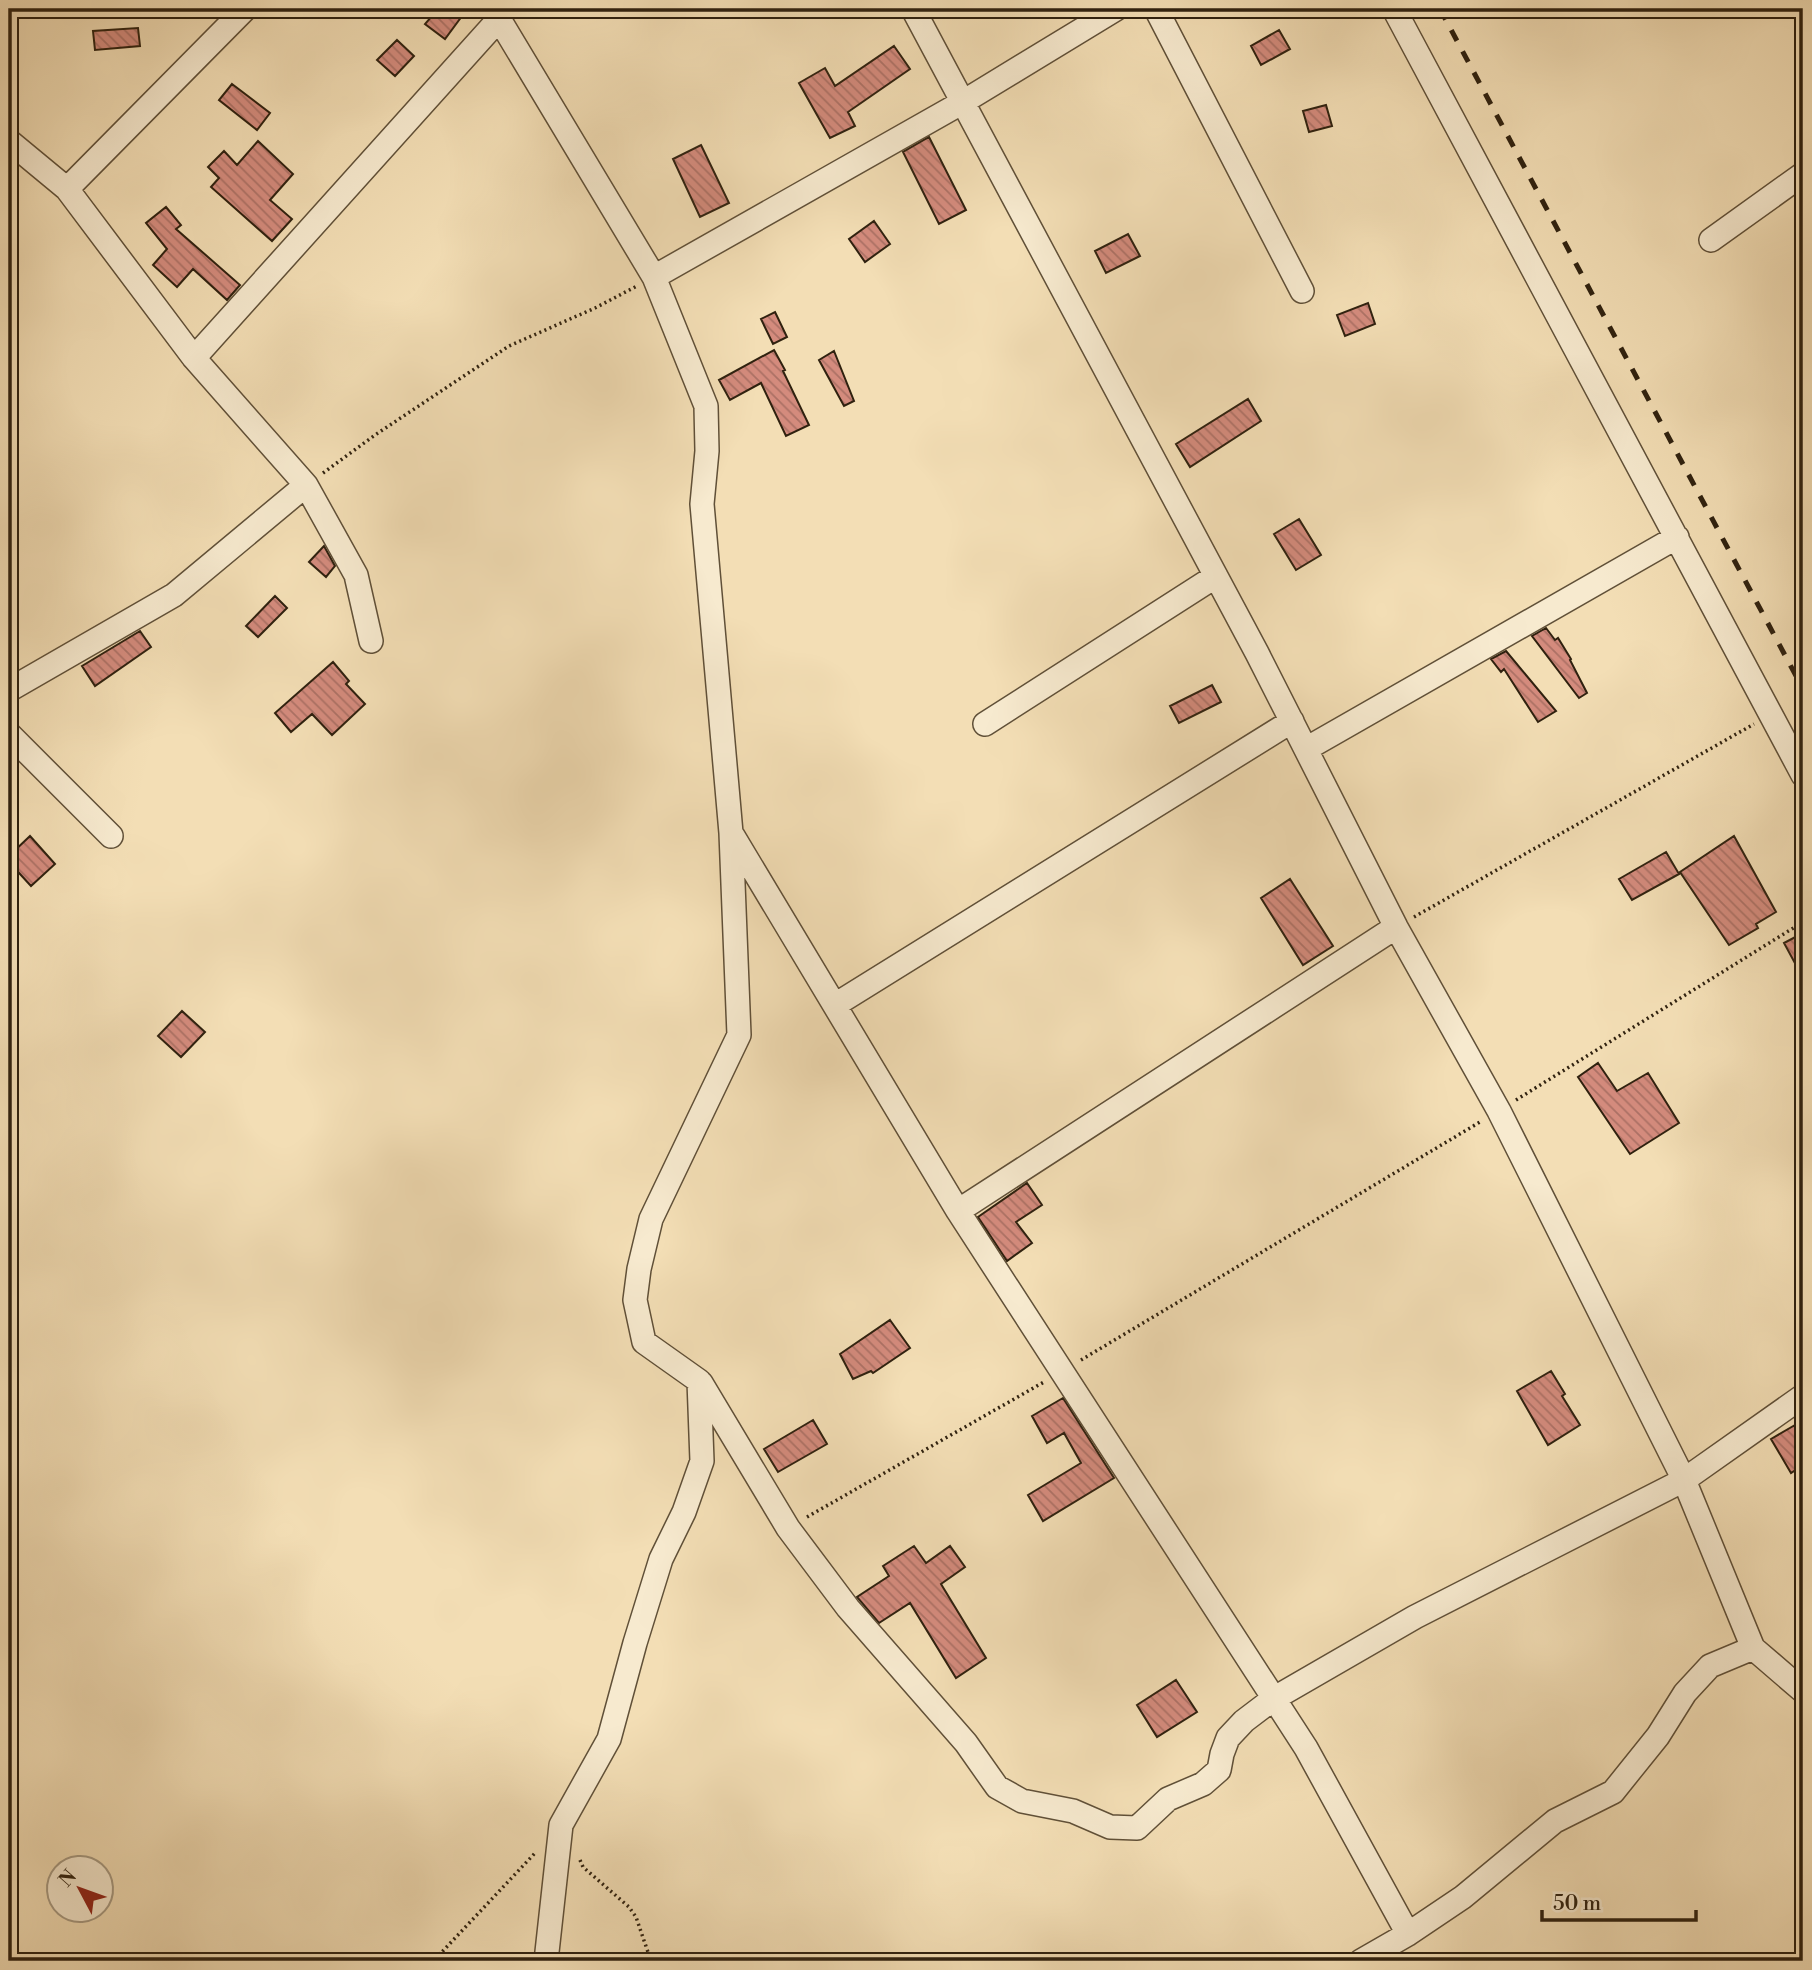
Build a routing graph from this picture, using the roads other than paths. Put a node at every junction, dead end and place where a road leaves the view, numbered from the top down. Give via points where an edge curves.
1 (245, 9) edge
2 (913, 9) edge
3 (1116, 9) edge
4 (1156, 9) edge
5 (1394, 9) edge
6 (497, 14) edge
7 (963, 102) junction
8 (9, 141) edge
9 (1803, 174) edge
10 (66, 189) junction
11 (1711, 240) dead end
12 (654, 277) junction
13 (1302, 291) dead end
14 (194, 358) junction
15 (306, 485) junction
16 (1676, 537) junction
17 (1216, 576) junction
18 (371, 641) dead end
19 (9, 690) edge
20 (1292, 721) junction
21 (985, 724) dead end
22 (9, 734) edge
23 (1306, 749) junction
24 (1803, 775) edge
25 (731, 833) junction
26 (111, 836) dead end
27 (1396, 927) junction
28 (835, 1005) junction
29 (958, 1211) junction
30 (699, 1381) junction
31 (1803, 1396) edge
32 (1684, 1480) junction
33 (1753, 1648) junction
34 (1803, 1691) edge
35 (1273, 1699) junction
36 (1408, 1934) junction
37 (546, 1961) edge
38 (1361, 1961) edge

1 - 10 street
2 - 7 street
3 - 7 street
4 - 13 street
5 - 16 street
6 - 12 street
6 - 14 street
7 - 12 street
7 - 17 street
8 - 10 street
9 - 11 street
10 - 14 street
12 - 25 street via 706,406 702,504
14 - 15 street
15 - 18 street via 356,575
15 - 19 street via 174,595
16 - 23 street
16 - 24 street
17 - 20 street
17 - 21 street
20 - 23 street
20 - 28 street
22 - 26 street
23 - 27 street
25 - 28 street
25 - 30 street via 738,1035 651,1219 635,1300 644,1342
27 - 29 street
27 - 32 street via 1499,1111
28 - 29 street
29 - 35 street
30 - 35 street via 788,1528 848,1608 966,1743 997,1787 1022,1801 1073,1811 1110,1826 1137,1828 1168,1799 1203,1784 1219,1770 1228,1738
30 - 37 street via 702,1461 661,1559 610,1739 561,1825
31 - 32 street
32 - 33 street
32 - 35 street via 1415,1617
33 - 34 street
33 - 36 street via 1710,1666 1613,1792 1555,1821 1463,1897
35 - 36 street via 1306,1748
36 - 38 street

